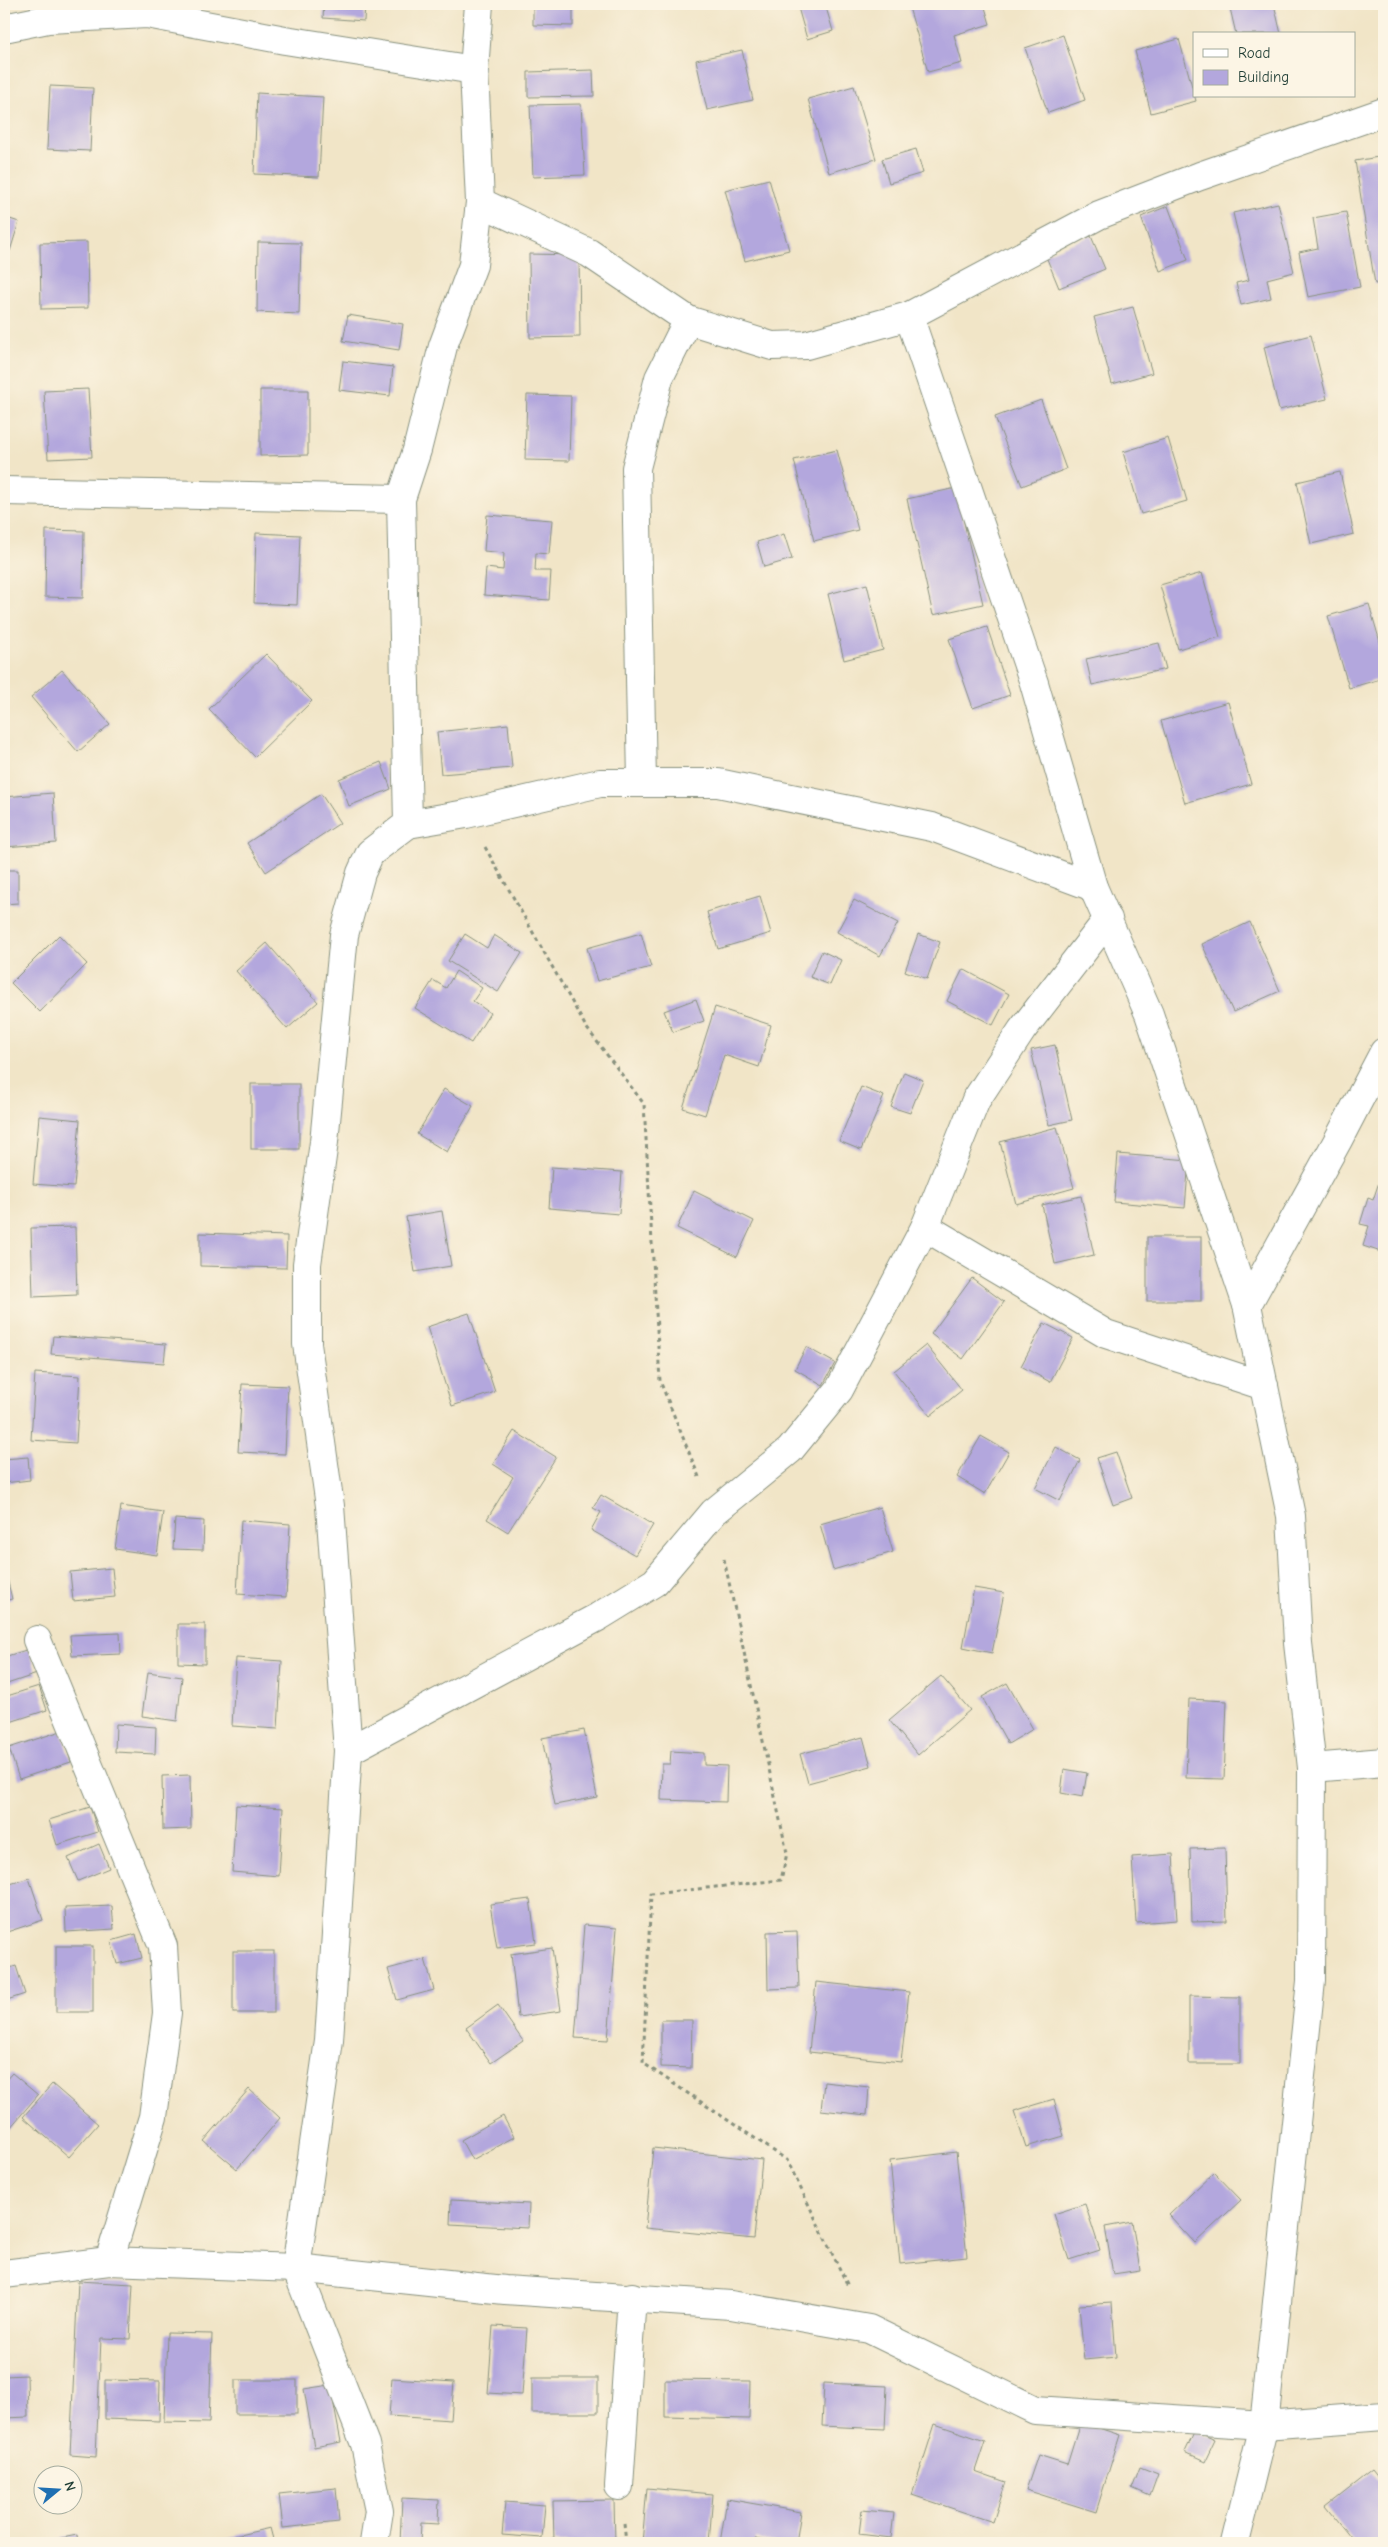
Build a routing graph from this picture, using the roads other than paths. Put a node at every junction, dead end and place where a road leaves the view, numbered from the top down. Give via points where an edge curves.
1 (478, 4) edge
2 (4, 28) edge
3 (474, 70) junction
4 (1384, 112) edge
5 (480, 202) junction
6 (909, 316) junction
7 (688, 320) junction
8 (4, 491) edge
9 (401, 500) junction
10 (642, 782) junction
11 (408, 824) junction
12 (1094, 887) junction
13 (1108, 919) junction
14 (1384, 1052) edge
15 (924, 1227) junction
16 (1247, 1305) junction
17 (1264, 1386) junction
18 (37, 1640) dead end
19 (348, 1751) junction
20 (1384, 1762) edge
21 (1312, 1768) junction
22 (109, 2261) junction
23 (296, 2268) junction
24 (4, 2274) edge
25 (632, 2297) junction
26 (1384, 2416) edge
27 (1264, 2425) junction
28 (619, 2486) dead end
29 (374, 2543) edge
30 (1235, 2543) edge

1 - 3 street
2 - 3 street via 48,20 147,14
3 - 5 street
4 - 6 street via 1200,176 1100,215
5 - 7 street via 588,253
5 - 9 street via 473,265 443,346
6 - 7 street via 806,345 772,346
6 - 12 street via 1034,683
7 - 10 street via 659,378 636,468
8 - 9 street
9 - 11 street
10 - 11 street via 600,783
10 - 12 street via 718,783 932,827
11 - 19 street via 370,853 360,873 344,935 324,1142 307,1264 307,1344 330,1506
12 - 13 street
13 - 15 street via 1022,1030 976,1100
13 - 16 street via 1149,1014
14 - 16 street
15 - 17 street via 1106,1334
15 - 19 street via 839,1390 790,1450 714,1512 655,1582 598,1617
16 - 17 street
17 - 21 street via 1291,1516 1298,1644
18 - 22 street via 163,1946 166,2012 153,2117
19 - 23 street via 329,2040
20 - 21 street
21 - 27 street via 1311,1981
22 - 23 street
22 - 24 street
23 - 25 street via 505,2290
23 - 29 street via 365,2444 379,2511
25 - 27 street via 731,2305 869,2329 1035,2410
25 - 28 street
26 - 27 street
27 - 30 street

